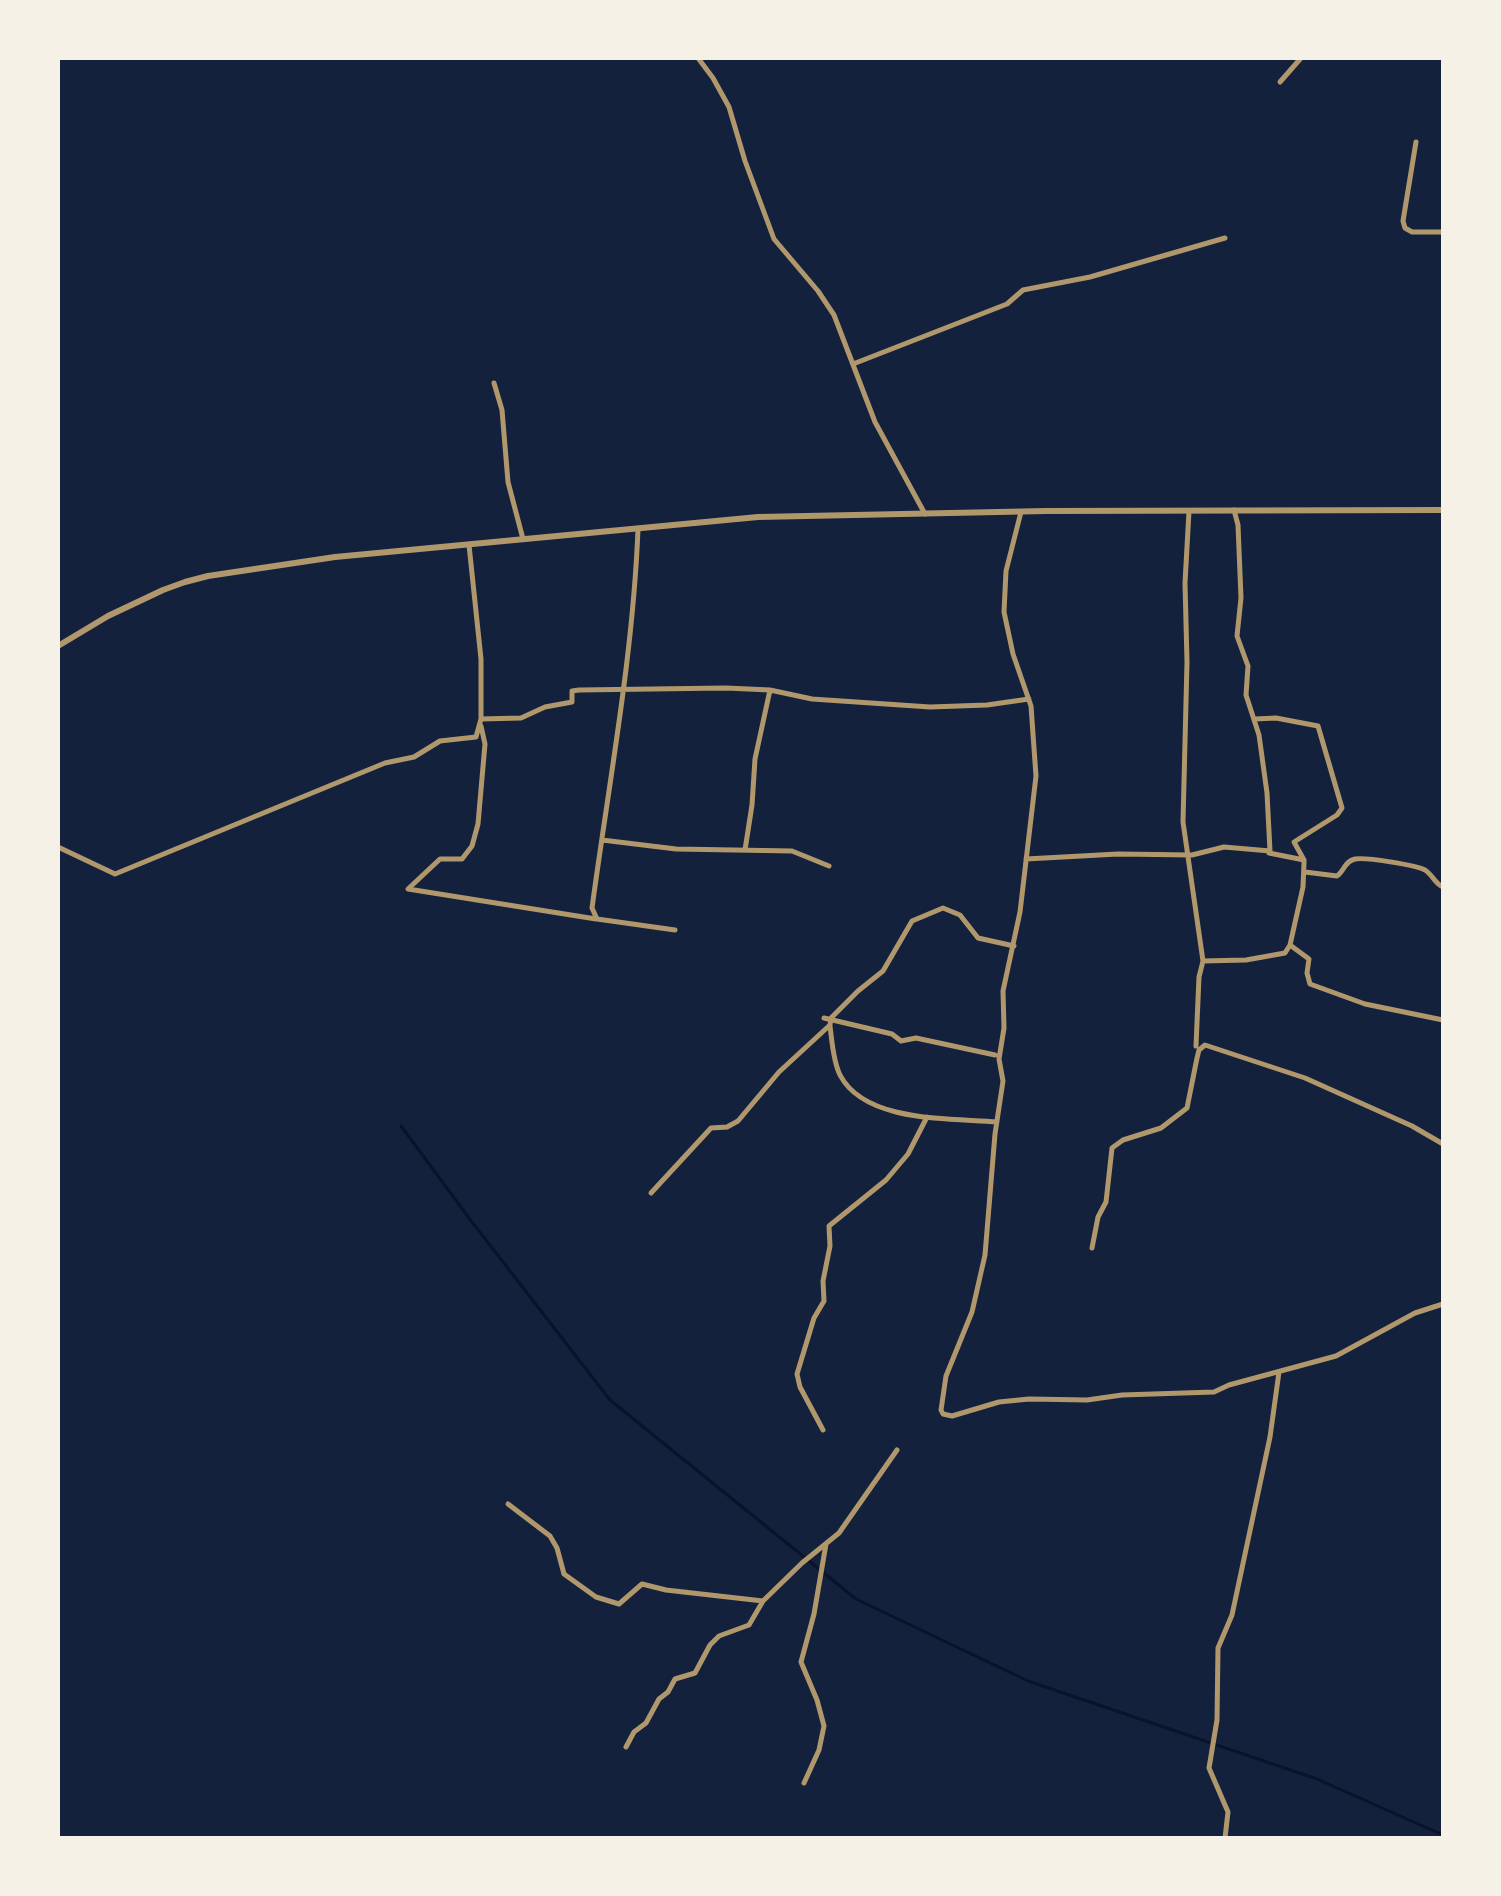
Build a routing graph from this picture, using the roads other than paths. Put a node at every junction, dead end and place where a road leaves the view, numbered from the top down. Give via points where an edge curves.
1 (698, 58) edge
2 (1301, 58) edge
3 (1280, 82) dead end
4 (1416, 142) dead end
5 (1443, 232) edge
6 (1225, 238) dead end
7 (853, 364) junction
8 (494, 383) dead end
9 (1234, 510) junction
10 (1443, 510) edge
11 (1189, 511) junction
12 (1021, 512) junction
13 (925, 514) junction
14 (638, 529) junction
15 (523, 540) junction
16 (469, 545) junction
17 (58, 646) edge
18 (624, 689) junction
19 (770, 690) junction
20 (1029, 699) junction
21 (1255, 719) junction
22 (481, 722) junction
23 (602, 840) junction
24 (58, 847) edge
25 (745, 850) junction
26 (1268, 853) junction
27 (1187, 855) junction
28 (1026, 859) junction
29 (1304, 860) junction
30 (829, 866) dead end
31 (1305, 872) junction
32 (1443, 887) edge
33 (597, 919) junction
34 (675, 930) dead end
35 (1290, 945) junction
36 (1014, 946) junction
37 (1203, 961) junction
38 (828, 1020) junction
39 (1443, 1020) edge
40 (1196, 1046) dead end
41 (995, 1055) dead end
42 (927, 1117) junction
43 (997, 1122) junction
44 (1443, 1144) edge
45 (651, 1193) dead end
46 (1092, 1248) dead end
47 (1443, 1304) edge
48 (1279, 1372) junction
49 (823, 1430) dead end
50 (897, 1450) dead end
51 (508, 1504) dead end
52 (827, 1543) junction
53 (763, 1601) junction
54 (626, 1747) dead end
55 (804, 1783) dead end
56 (1225, 1838) edge

1 - 7 street via 729,107 774,239 834,315
2 - 3 street
4 - 5 street via 1405,228
6 - 7 street via 1090,277 1023,290 1007,304
7 - 13 street via 881,433
8 - 15 street via 502,410 508,482
9 - 10 street
9 - 11 street
9 - 21 street via 1241,598 1237,636 1248,666 1246,695
11 - 12 street
11 - 27 street via 1182,806
12 - 13 street
12 - 20 street via 1006,571 1004,612
13 - 14 street via 758,517
14 - 15 street
14 - 18 street
15 - 16 street
16 - 17 street via 335,557 197,579 108,616
16 - 22 street via 481,659
18 - 19 street
18 - 22 street via 572,691 572,702 521,718
18 - 23 street
19 - 20 street via 812,699 930,707
19 - 25 street via 755,759
20 - 28 street via 1036,776
21 - 26 street via 1267,793
21 - 29 street via 1318,726 1342,808 1294,842
22 - 24 street via 476,737 440,741 414,757 385,763 115,874
22 - 33 street via 485,744 472,846 462,859 440,859 408,889
23 - 25 street
23 - 33 street via 592,908
25 - 30 street via 792,851
26 - 27 street via 1224,847
26 - 29 street
27 - 28 street
27 - 37 street
28 - 36 street
29 - 31 street
31 - 32 street via 1337,876 1346,863 1368,859 1417,867
31 - 35 street
33 - 34 street
35 - 37 street via 1285,953
35 - 39 street via 1309,959 1310,984 1392,1011
36 - 38 street via 978,938 954,911 932,912 912,921 883,971
36 - 43 street via 1003,991 1003,1081
37 - 40 street
38 - 41 street via 892,1034 901,1041 916,1038
38 - 42 street via 842,1079 884,1109
38 - 45 street via 738,1121 711,1128
42 - 43 street
42 - 49 street via 908,1154 886,1180 829,1226 824,1301 797,1374
43 - 48 street via 985,1255 972,1312 946,1376 943,1414 1029,1399 1214,1392
44 - 46 street via 1305,1078 1205,1045 1199,1050 1187,1108 1161,1128 1112,1148 1106,1202
47 - 48 street via 1415,1313 1336,1356
48 - 56 street via 1232,1615 1218,1648 1217,1720 1209,1768 1228,1812
50 - 52 street
51 - 53 street via 550,1536 564,1574 596,1597 619,1604 642,1584
52 - 53 street
52 - 55 street via 801,1662 824,1726
53 - 54 street via 749,1625 710,1645 695,1673 675,1679

